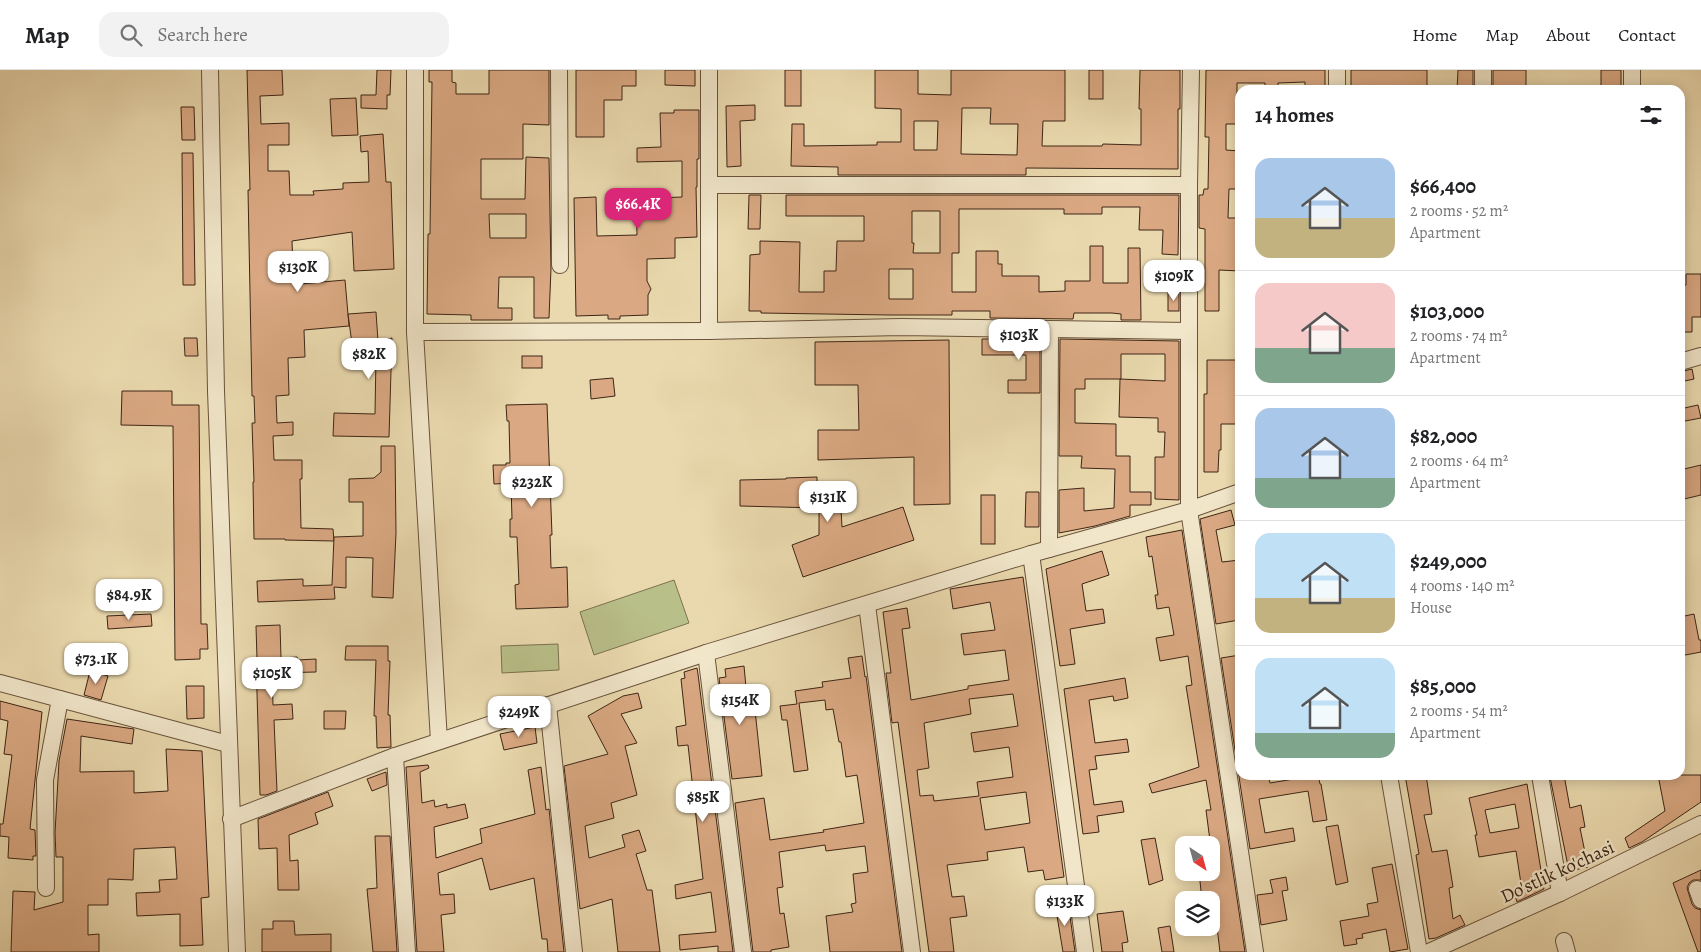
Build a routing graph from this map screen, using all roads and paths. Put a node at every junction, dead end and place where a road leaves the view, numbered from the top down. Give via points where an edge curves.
1 (210, 70) edge
2 (415, 70) edge
3 (559, 70) edge
4 (709, 70) edge
5 (1191, 70) edge
6 (1337, 70) edge
7 (1483, 70) edge
8 (1632, 70) edge
9 (1337, 85) edge
10 (1483, 85) edge
11 (1632, 85) edge
12 (709, 185) junction
13 (1189, 185) junction
14 (560, 265) dead end
15 (1050, 330) junction
16 (709, 331) junction
17 (1188, 331) junction
18 (416, 332) junction
19 (1701, 356) edge
20 (1685, 361) edge
21 (1235, 494) edge
22 (1189, 510) junction
23 (1049, 549) junction
24 (1032, 554) junction
25 (867, 605) junction
26 (706, 654) junction
27 (0, 683) edge
28 (60, 699) junction
29 (548, 705) junction
30 (439, 741) junction
31 (228, 744) junction
32 (395, 756) junction
33 (1390, 780) edge
34 (1541, 780) edge
35 (231, 819) junction
36 (1701, 824) edge
37 (46, 888) dead end
38 (1560, 893) junction
39 (236, 952) edge
40 (407, 952) edge
41 (574, 952) edge
42 (743, 952) edge
43 (912, 952) edge
44 (1085, 952) edge
45 (1255, 952) edge
46 (1419, 952) edge
47 (1429, 952) edge

1 - 31 street
2 - 18 street
3 - 14 street
4 - 12 street
5 - 13 street
6 - 9 street
7 - 10 street
8 - 11 street
12 - 13 street
12 - 16 street
13 - 17 street
15 - 16 street via 901,327
15 - 17 street
15 - 23 street
16 - 18 street
17 - 22 street
18 - 30 street
19 - 20 street
21 - 22 street
22 - 23 street
22 - 45 street
23 - 24 street
24 - 25 street
24 - 44 street
25 - 26 street
25 - 43 street
26 - 29 street
26 - 42 street
27 - 28 street
28 - 31 street
28 - 37 street via 45,780
29 - 30 street
29 - 41 street
30 - 32 street
31 - 35 street
32 - 35 street
32 - 40 street
33 - 46 street
34 - 38 street
35 - 39 street
36 - 38 street, Do'stlik ko'chasi
38 - 47 street, Do'stlik ko'chasi

